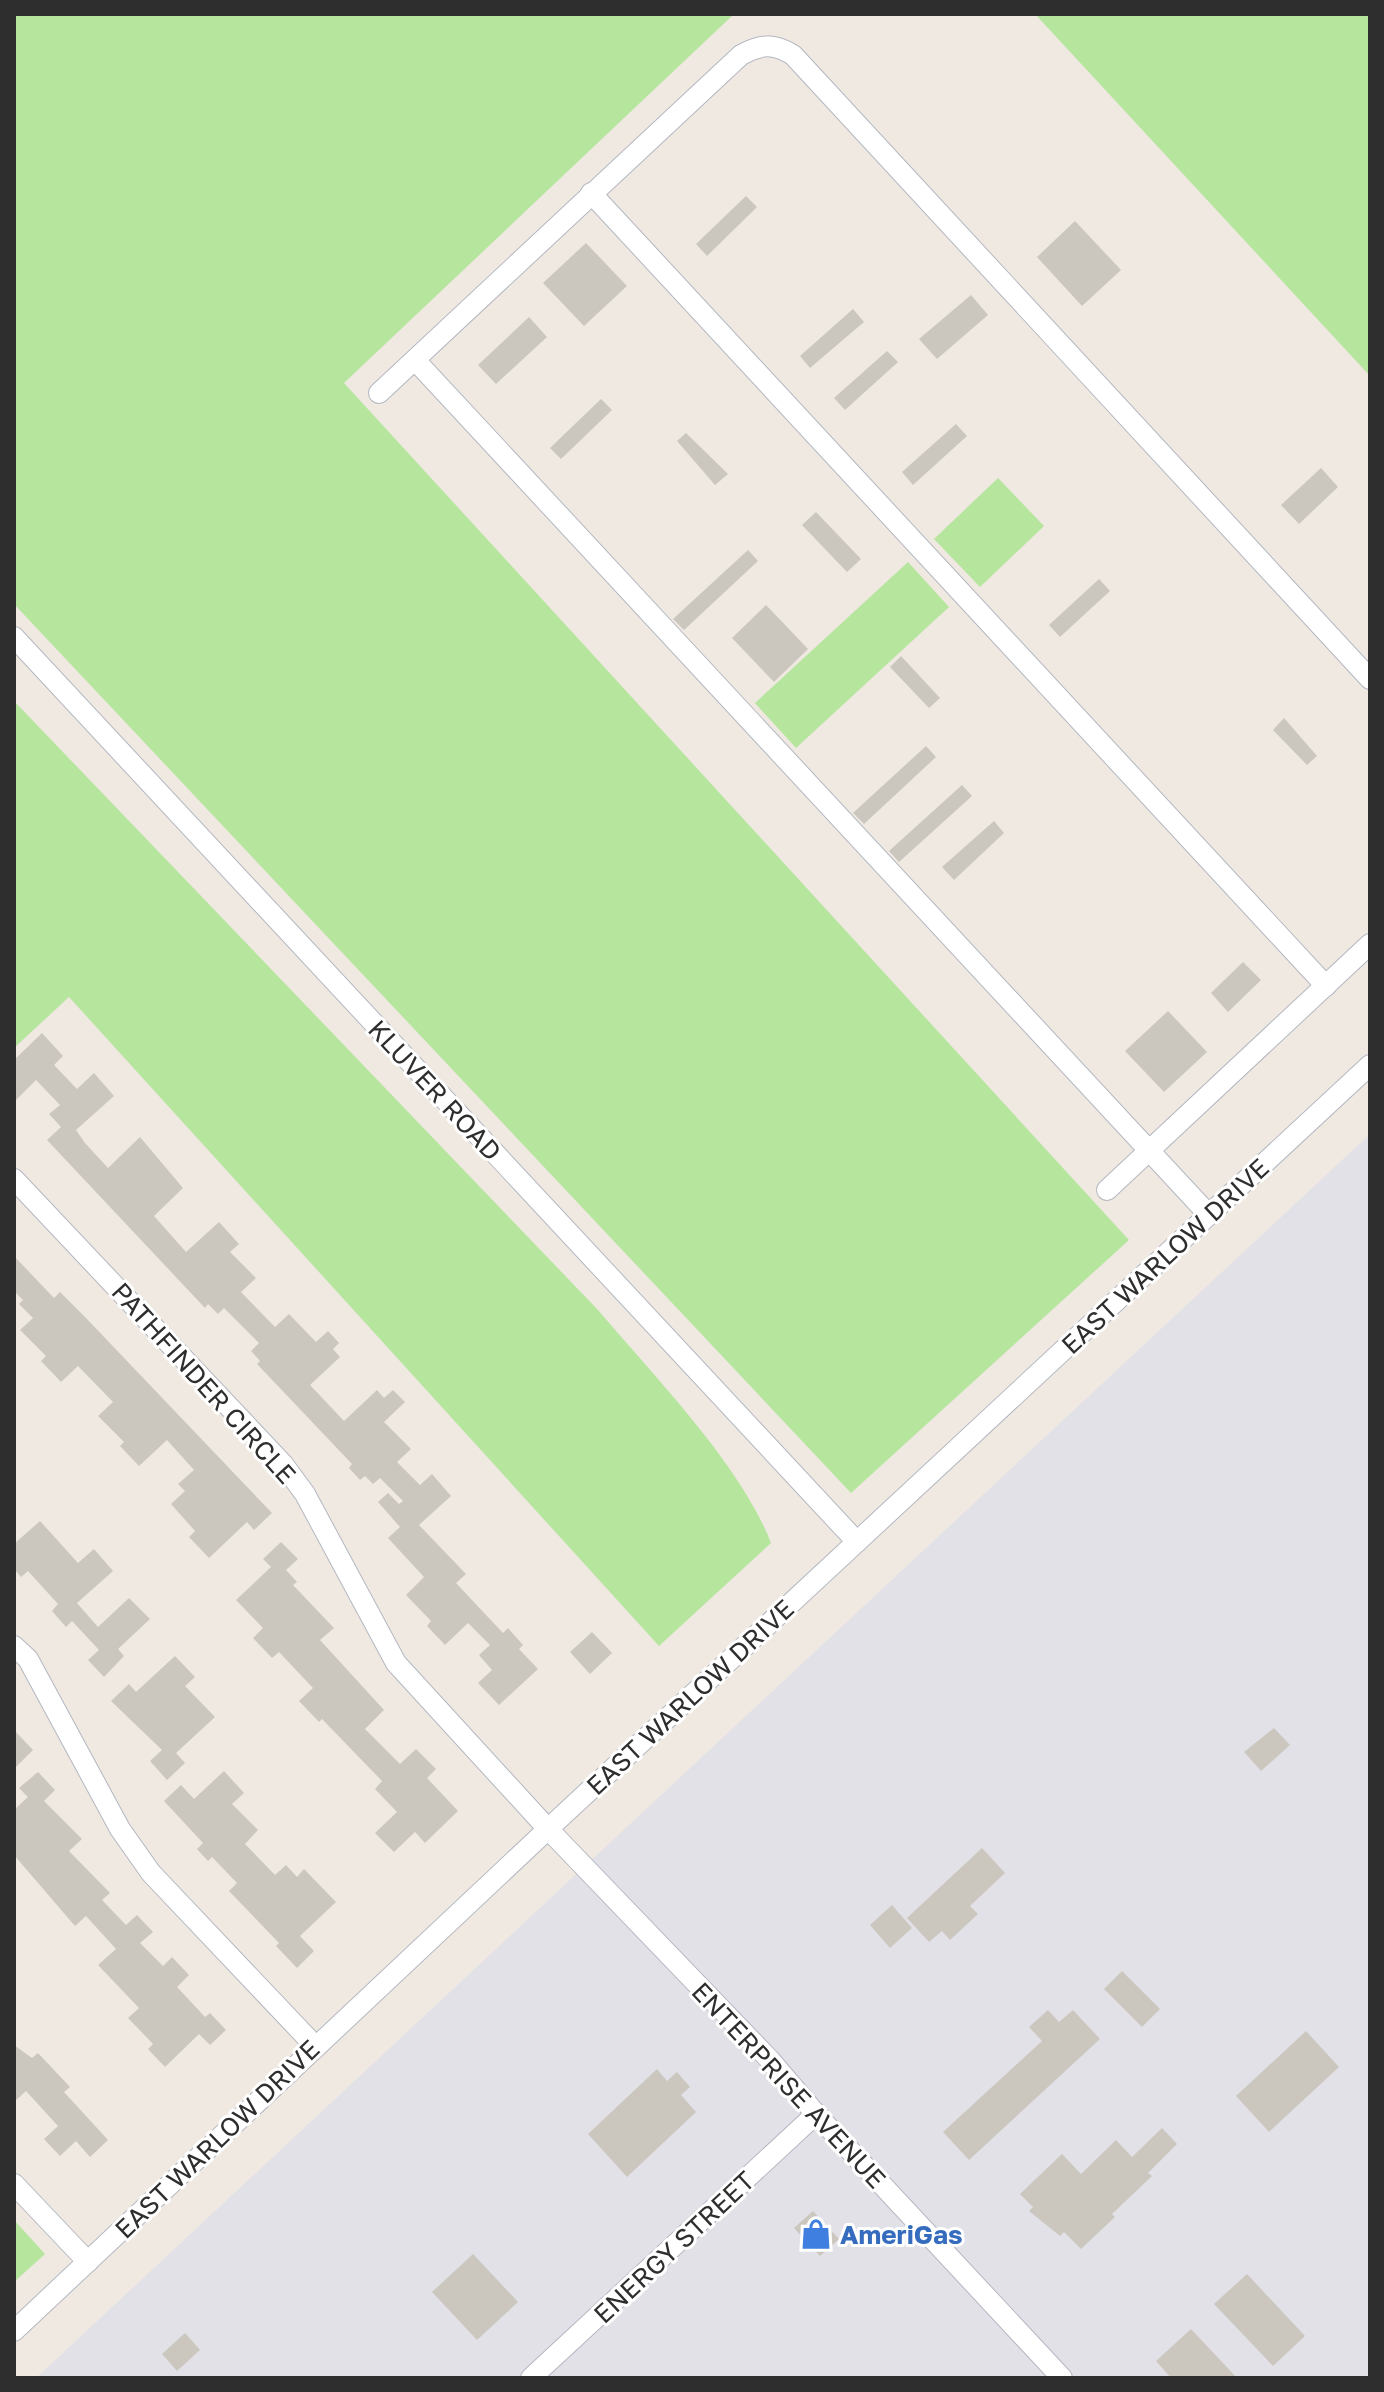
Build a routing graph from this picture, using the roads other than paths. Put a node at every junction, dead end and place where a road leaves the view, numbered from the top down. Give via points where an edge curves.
1 (591, 193) junction
2 (415, 360) junction
3 (379, 393) dead end
4 (14, 637) edge
5 (1370, 679) edge
6 (1370, 944) edge
7 (1326, 986) junction
8 (1370, 1065) edge
9 (1147, 1152) junction
10 (14, 1179) edge
11 (1107, 1190) dead end
12 (1209, 1215) junction
13 (857, 1542) junction
14 (14, 1646) edge
15 (548, 1829) junction
16 (315, 2046) junction
17 (816, 2114) junction
18 (14, 2184) edge
19 (88, 2262) junction
20 (14, 2331) edge
21 (531, 2378) edge
22 (1062, 2378) edge

1 - 2 street
1 - 5 street via 741,55 758,46 777,45 793,55
1 - 7 street
2 - 3 street
2 - 9 street
4 - 13 street, KLUVER ROAD
6 - 7 street
7 - 9 street
8 - 12 street, EAST WARLOW DRIVE
9 - 11 street
9 - 12 street
10 - 15 street, PATHFINDER CIRCLE via 283,1464 305,1494 396,1663
12 - 13 street, EAST WARLOW DRIVE
13 - 15 street, EAST WARLOW DRIVE
14 - 16 street via 28,1659 120,1829 151,1873
15 - 16 street, EAST WARLOW DRIVE
15 - 17 street, ENTERPRISE AVENUE
16 - 19 street, EAST WARLOW DRIVE
17 - 21 street, ENERGY STREET
17 - 22 street, ENTERPRISE AVENUE
18 - 19 street
19 - 20 street, EAST WARLOW DRIVE

